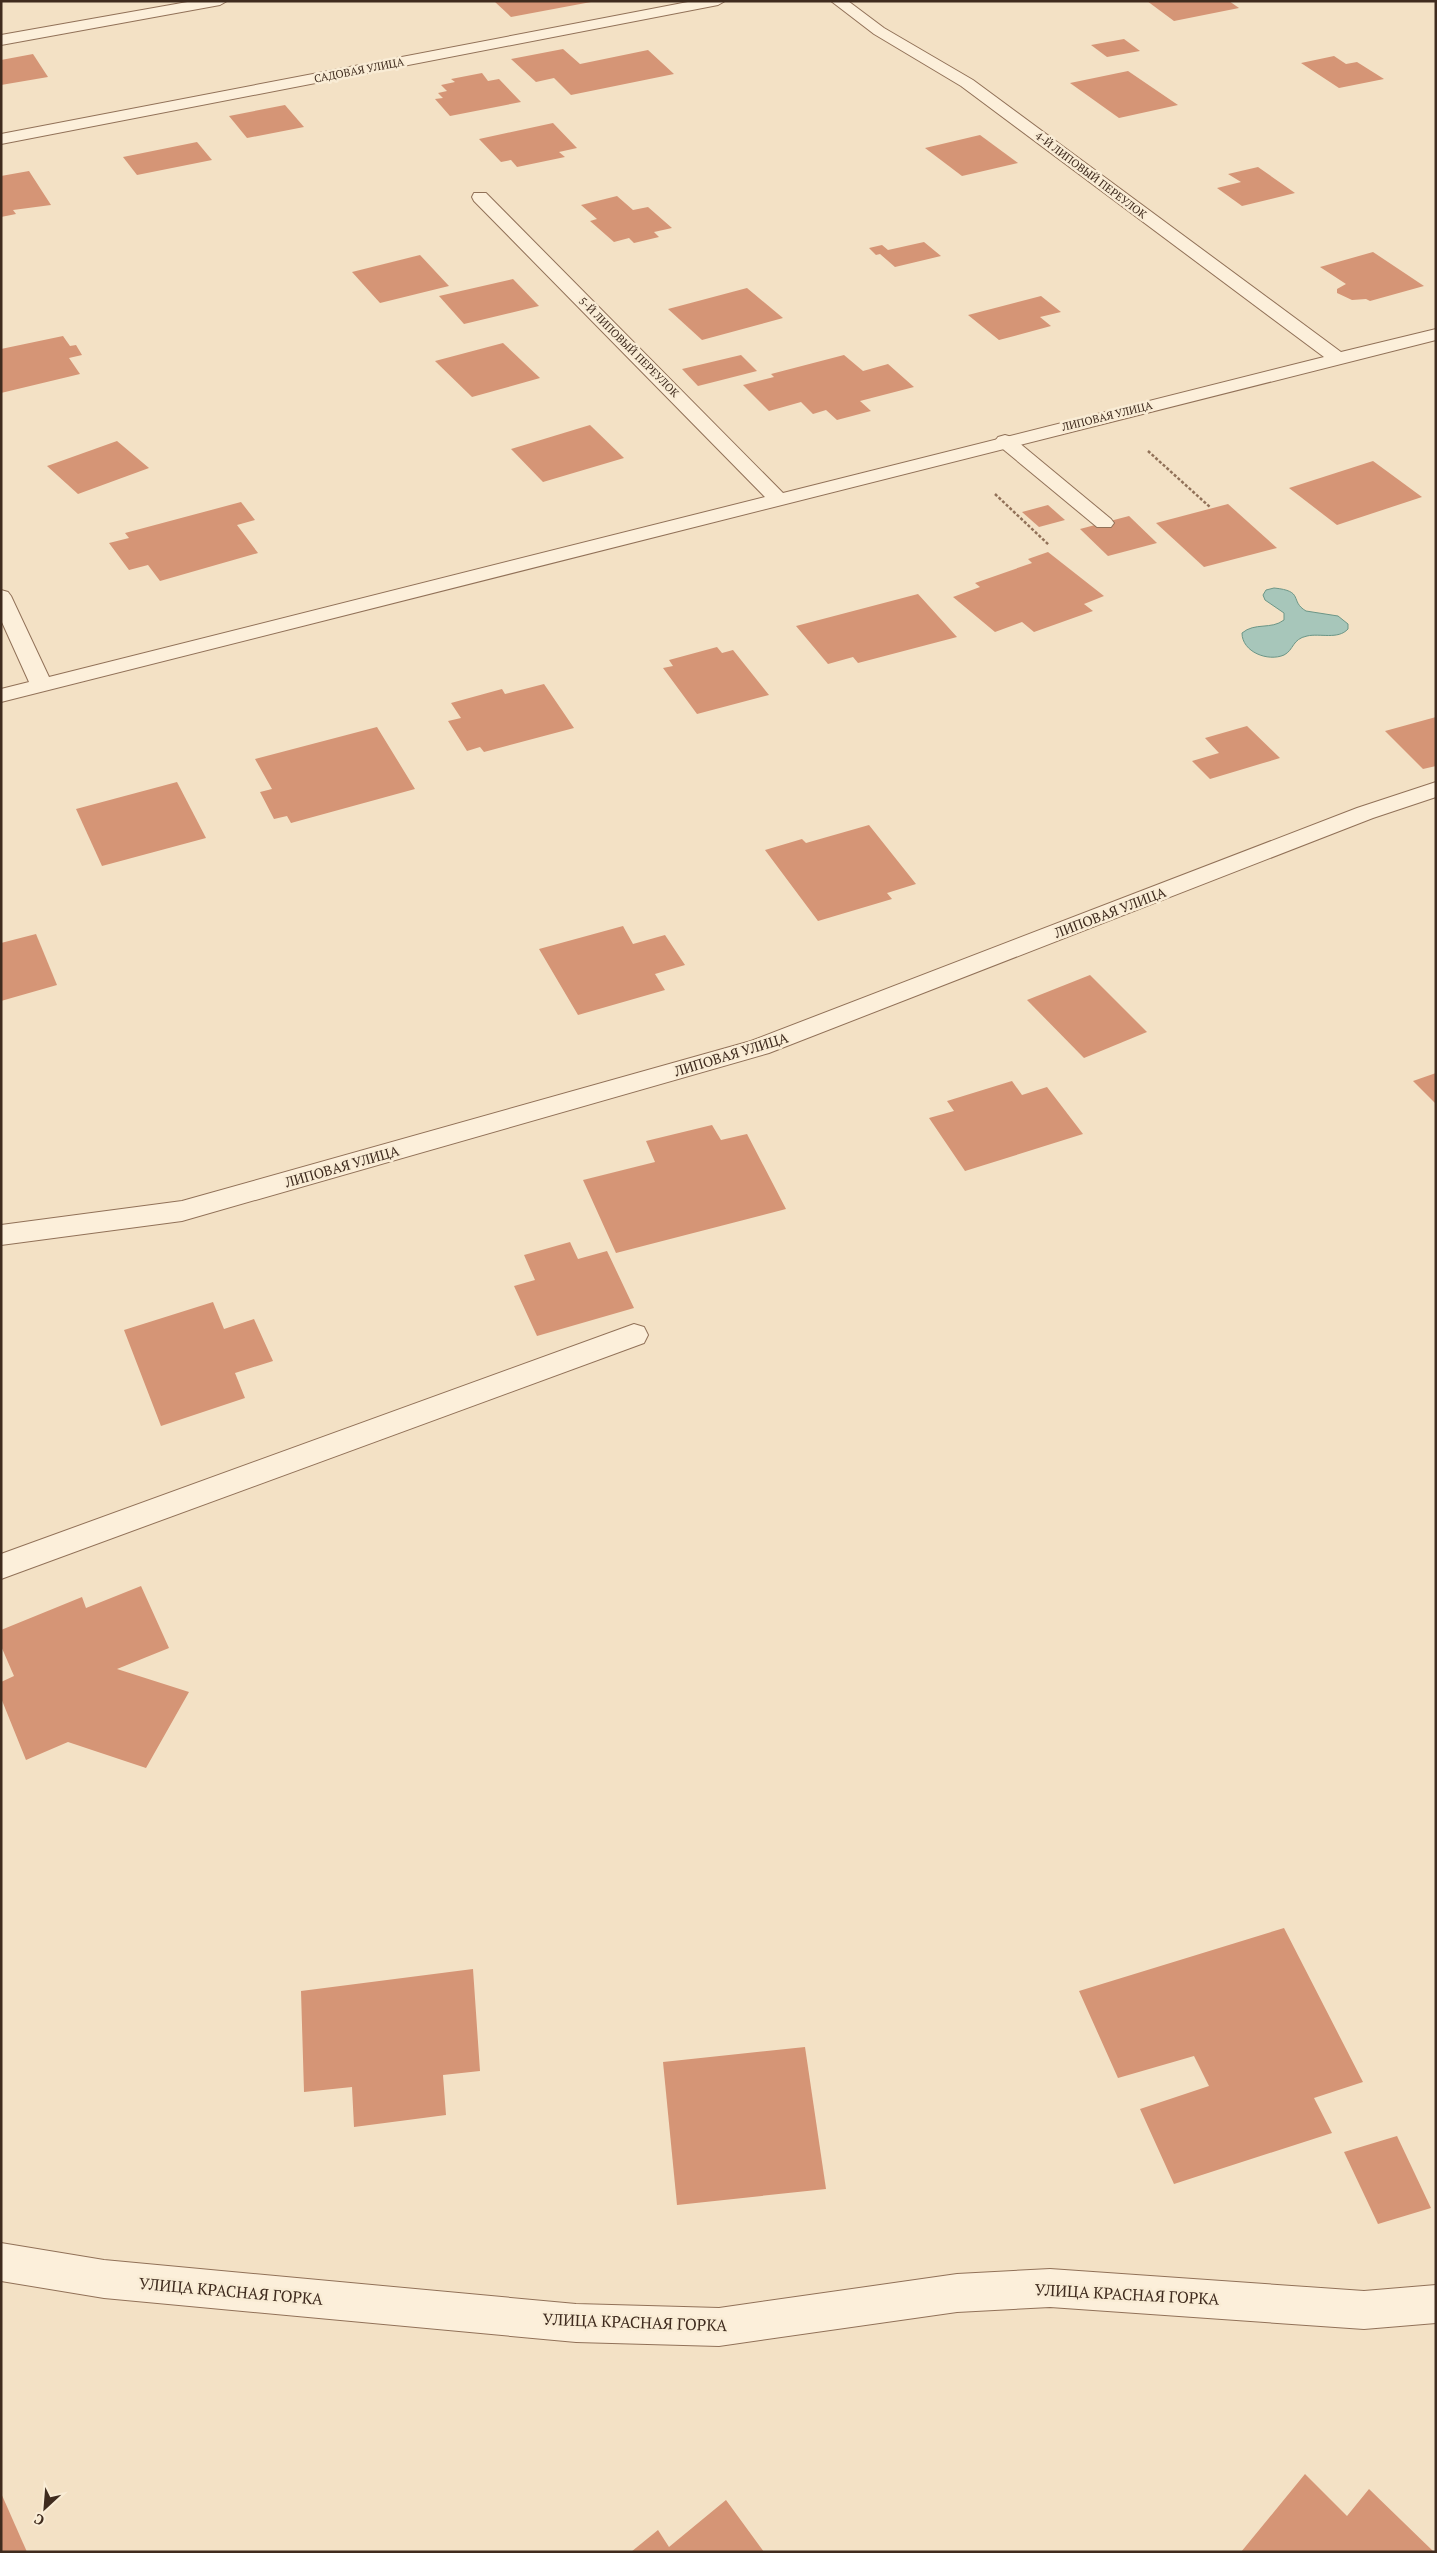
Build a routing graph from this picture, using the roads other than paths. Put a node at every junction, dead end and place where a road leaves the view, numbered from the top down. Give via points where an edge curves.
1 (220, 1) edge
2 (718, 1) edge
3 (838, 1) edge
4 (1, 40) edge
5 (1, 139) edge
6 (480, 197) dead end
7 (1436, 334) edge
8 (1337, 358) junction
9 (1006, 441) junction
10 (777, 498) junction
11 (1104, 523) dead end
12 (1, 596) edge
13 (42, 686) junction
14 (1, 696) edge
15 (1436, 790) edge
16 (1, 1235) edge
17 (634, 1335) dead end
18 (1, 1567) edge
19 (1, 2262) edge
20 (1427, 2305) edge

1 - 4 street
2 - 5 street, САДОВАЯ УЛИЦА
3 - 8 street, 4-Й ЛИПОВЫЙ ПЕРЕУЛОК via 879,31 967,83
6 - 10 street, 5-Й ЛИПОВЫЙ ПЕРЕУЛОК
7 - 8 street, ЛИПОВАЯ УЛИЦА
8 - 9 street, ЛИПОВАЯ УЛИЦА
9 - 10 street, ЛИПОВАЯ УЛИЦА
9 - 11 street
10 - 13 street, ЛИПОВАЯ УЛИЦА
12 - 13 street
13 - 14 street, ЛИПОВАЯ УЛИЦА
15 - 16 street, ЛИПОВАЯ УЛИЦА via 1356,816 760,1048 182,1211
17 - 18 street
19 - 20 street, УЛИЦА КРАСНАЯ ГОРКА via 104,2279 576,2323 719,2328 957,2293 1050,2288 1364,2310

